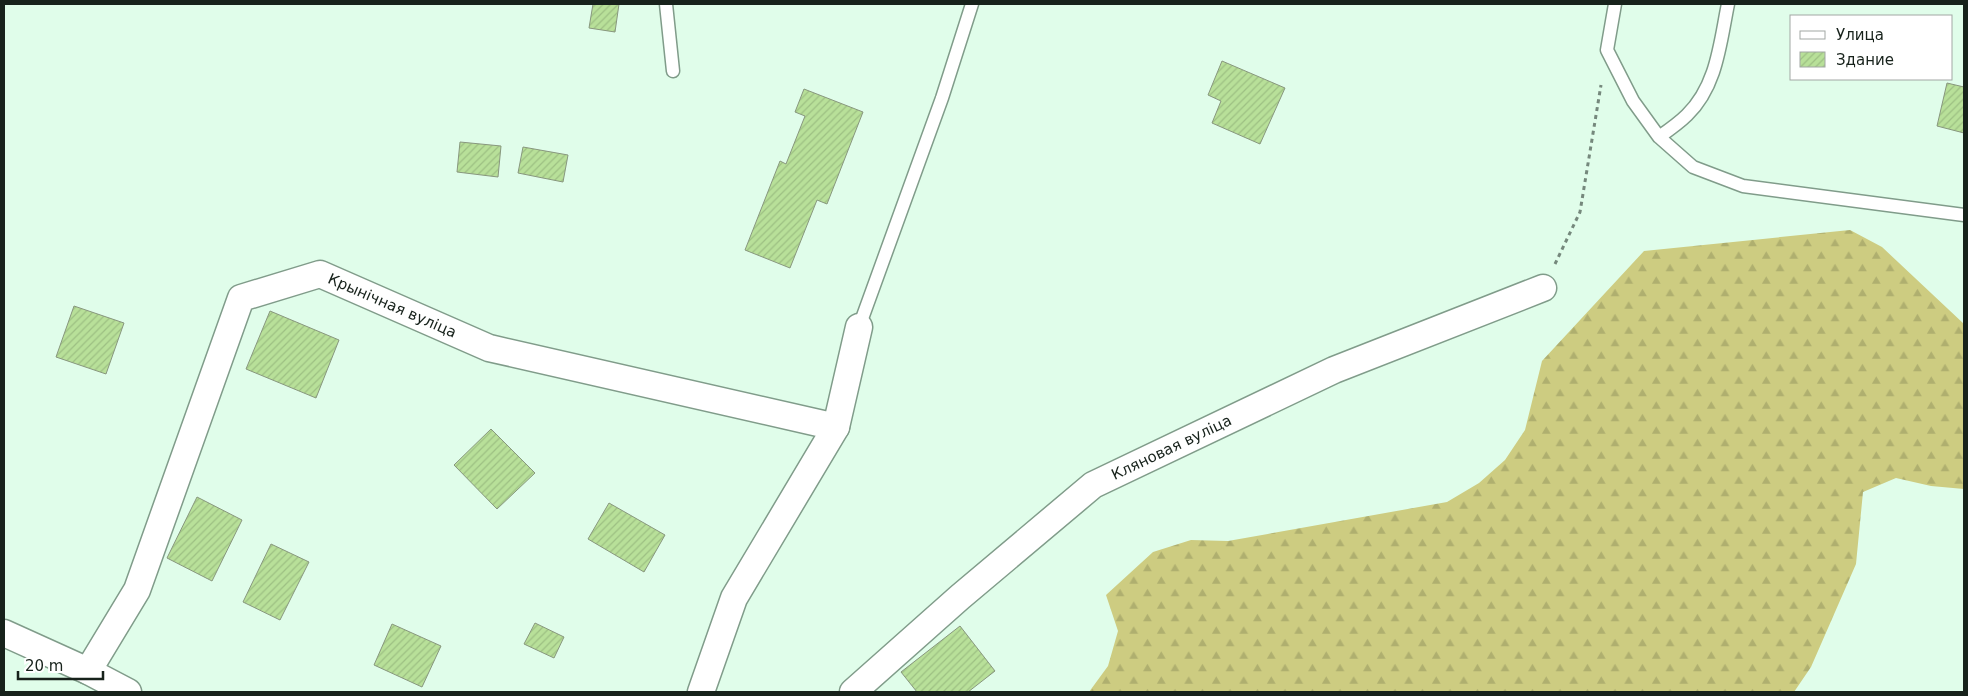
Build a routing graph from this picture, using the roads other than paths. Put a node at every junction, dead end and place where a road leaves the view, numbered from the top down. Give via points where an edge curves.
1 (666, 4) edge
2 (972, 4) edge
3 (1615, 4) edge
4 (1728, 4) edge
5 (673, 71) dead end
6 (1660, 137) junction
7 (1964, 216) edge
8 (1543, 288) road end
9 (860, 326) joint
10 (836, 427) junction
11 (4, 633) edge
12 (88, 671) junction
13 (128, 692) edge
14 (701, 692) edge
15 (853, 692) edge

1 - 5 lane
2 - 9 lane via 942,98
3 - 6 lane via 1607,50 1633,101
4 - 6 lane via 1715,70 1704,95 1687,115
6 - 7 lane via 1693,167 1743,186
8 - 15 street, Кляновая вуліца via 1334,370 1093,485 960,596
9 - 10 street
10 - 12 street, Крынічная вуліца via 488,348 320,274 241,298 137,590
10 - 14 street via 734,598
11 - 12 street
12 - 13 street

